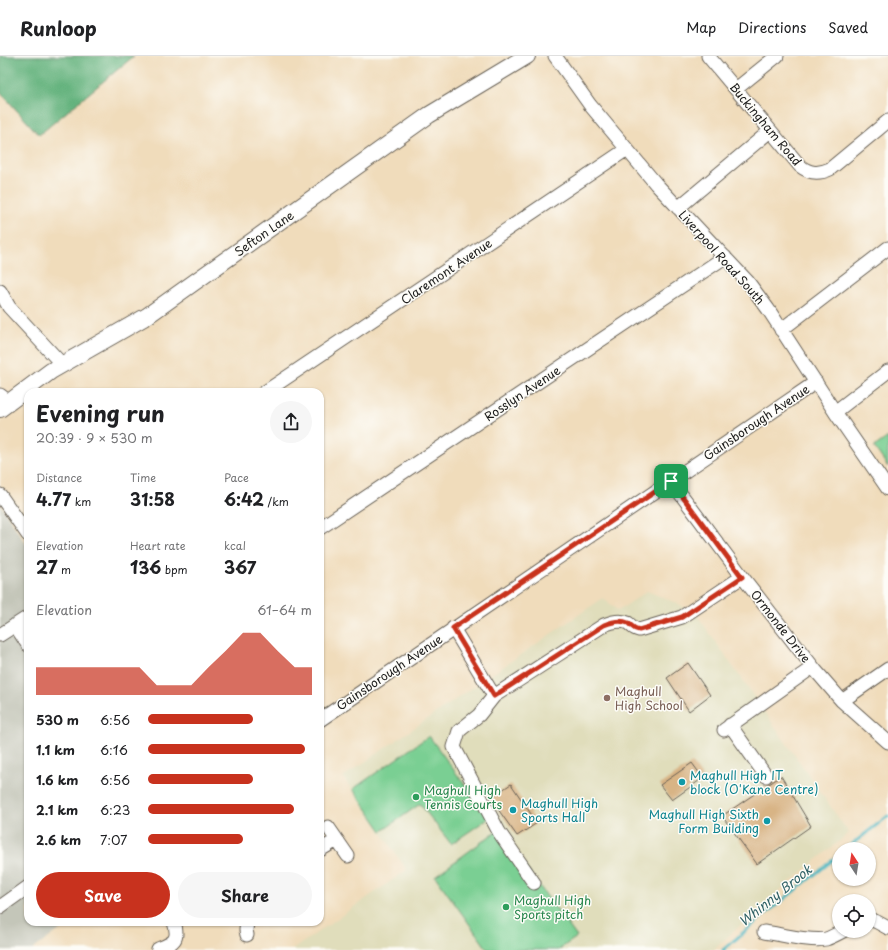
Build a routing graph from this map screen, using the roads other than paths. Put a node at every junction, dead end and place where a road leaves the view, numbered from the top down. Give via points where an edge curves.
1 (527, 56) edge
2 (554, 56) edge
3 (708, 56) edge
4 (777, 56) edge
5 (736, 89) junction
6 (888, 121) edge
7 (770, 131) junction
8 (626, 149) junction
9 (678, 208) junction
10 (888, 248) edge
11 (724, 257) junction
12 (0, 291) edge
13 (782, 330) junction
14 (64, 364) junction
15 (888, 371) edge
16 (816, 382) junction
17 (24, 388) edge
18 (25, 388) edge
19 (271, 388) edge
20 (3, 402) edge
21 (835, 412) junction
22 (671, 481) junction
23 (888, 489) edge
24 (0, 495) edge
25 (324, 525) edge
26 (24, 529) edge
27 (742, 577) junction
28 (24, 619) edge
29 (15, 625) junction
30 (453, 628) junction
31 (0, 635) edge
32 (24, 639) edge
33 (813, 667) junction
34 (888, 669) edge
35 (494, 696) junction
36 (842, 701) junction
37 (324, 717) edge
38 (888, 742) edge
39 (766, 776) dead end
40 (328, 826) dead end
41 (337, 840) junction
42 (324, 848) edge
43 (348, 856) dead end
44 (534, 883) dead end
45 (24, 890) edge
46 (0, 906) edge
47 (876, 922) edge
48 (175, 926) edge
49 (888, 928) edge
50 (764, 932) dead end
51 (832, 937) edge
52 (158, 949) dead end

1 - 14 main road, Sefton Lane via 429,115 147,316
2 - 8 street, Liverpool Road South
3 - 5 street, Buckingham Road
4 - 5 street
5 - 7 street, Buckingham Road
6 - 7 street, Buckingham Road via 822,173 807,171 800,166
7 - 9 street
8 - 9 street, Liverpool Road South
8 - 19 street, Claremont Avenue
9 - 11 street, Liverpool Road South
10 - 13 street
11 - 13 street, Liverpool Road South via 748,282
11 - 25 street, Rosslyn Avenue
12 - 14 street via 9,307
13 - 16 street, Liverpool Road South
14 - 18 main road, Sefton Lane
15 - 21 street
16 - 21 street, Liverpool Road South
16 - 22 street, Gainsborough Avenue
17 - 20 main road, Sefton Lane
21 - 23 street, Liverpool Road South
22 - 27 street, Ormonde Drive
22 - 30 street, Gainsborough Avenue
24 - 26 street
27 - 33 street, Ormonde Drive
27 - 35 street via 682,617 639,630 622,621 604,625
28 - 29 street
29 - 31 street
29 - 32 street
30 - 35 street
30 - 37 street, Gainsborough Avenue
33 - 36 street, Ormonde Drive
33 - 39 street via 727,727
34 - 36 street
35 - 44 street via 479,715 459,731 454,747 499,832
36 - 38 street, Ormonde Drive
40 - 41 street
41 - 42 street
41 - 43 street
45 - 46 street
47 - 49 street
48 - 52 street via 176,939
50 - 51 street via 815,940

